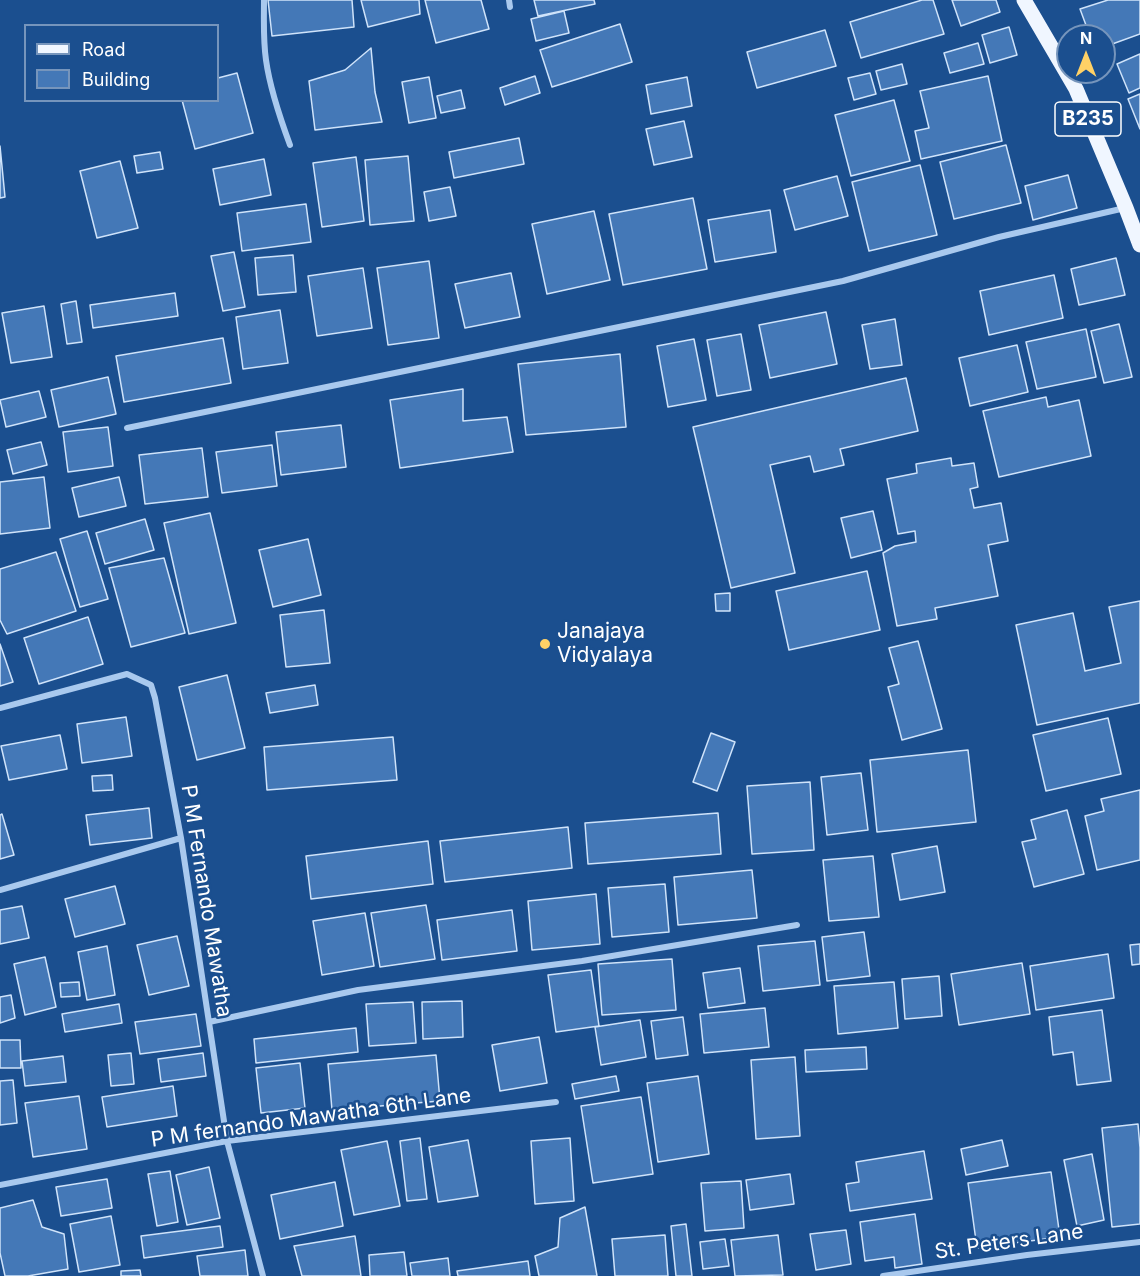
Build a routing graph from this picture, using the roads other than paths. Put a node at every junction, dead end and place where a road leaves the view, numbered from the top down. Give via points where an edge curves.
1 (264, 0) edge
2 (1024, 0) edge
3 (290, 145) dead end
4 (1126, 208) junction
5 (1140, 245) edge
6 (127, 428) dead end
7 (0, 708) edge
8 (181, 838) junction
9 (0, 890) edge
10 (797, 925) dead end
11 (209, 1022) junction
12 (556, 1102) dead end
13 (227, 1141) junction
14 (0, 1185) edge
15 (1140, 1242) edge
16 (263, 1276) edge
17 (883, 1276) edge

1 - 3 street via 266,62
2 - 4 main road, B235 via 1076,90
4 - 5 main road, B235
4 - 6 street via 999,237 843,281
7 - 8 street, P M Fernando Mawatha via 127,674 151,685
8 - 9 street
8 - 11 street, P M Fernando Mawatha
10 - 11 street via 582,961 358,990
11 - 13 street, P M Fernando Mawatha
12 - 13 street, P M fernando Mawatha 6th Lane
13 - 14 street, P M fernando Mawatha 6th Lane
13 - 16 street, P M Fernando Mawatha
15 - 17 street, St. Peters Lane

